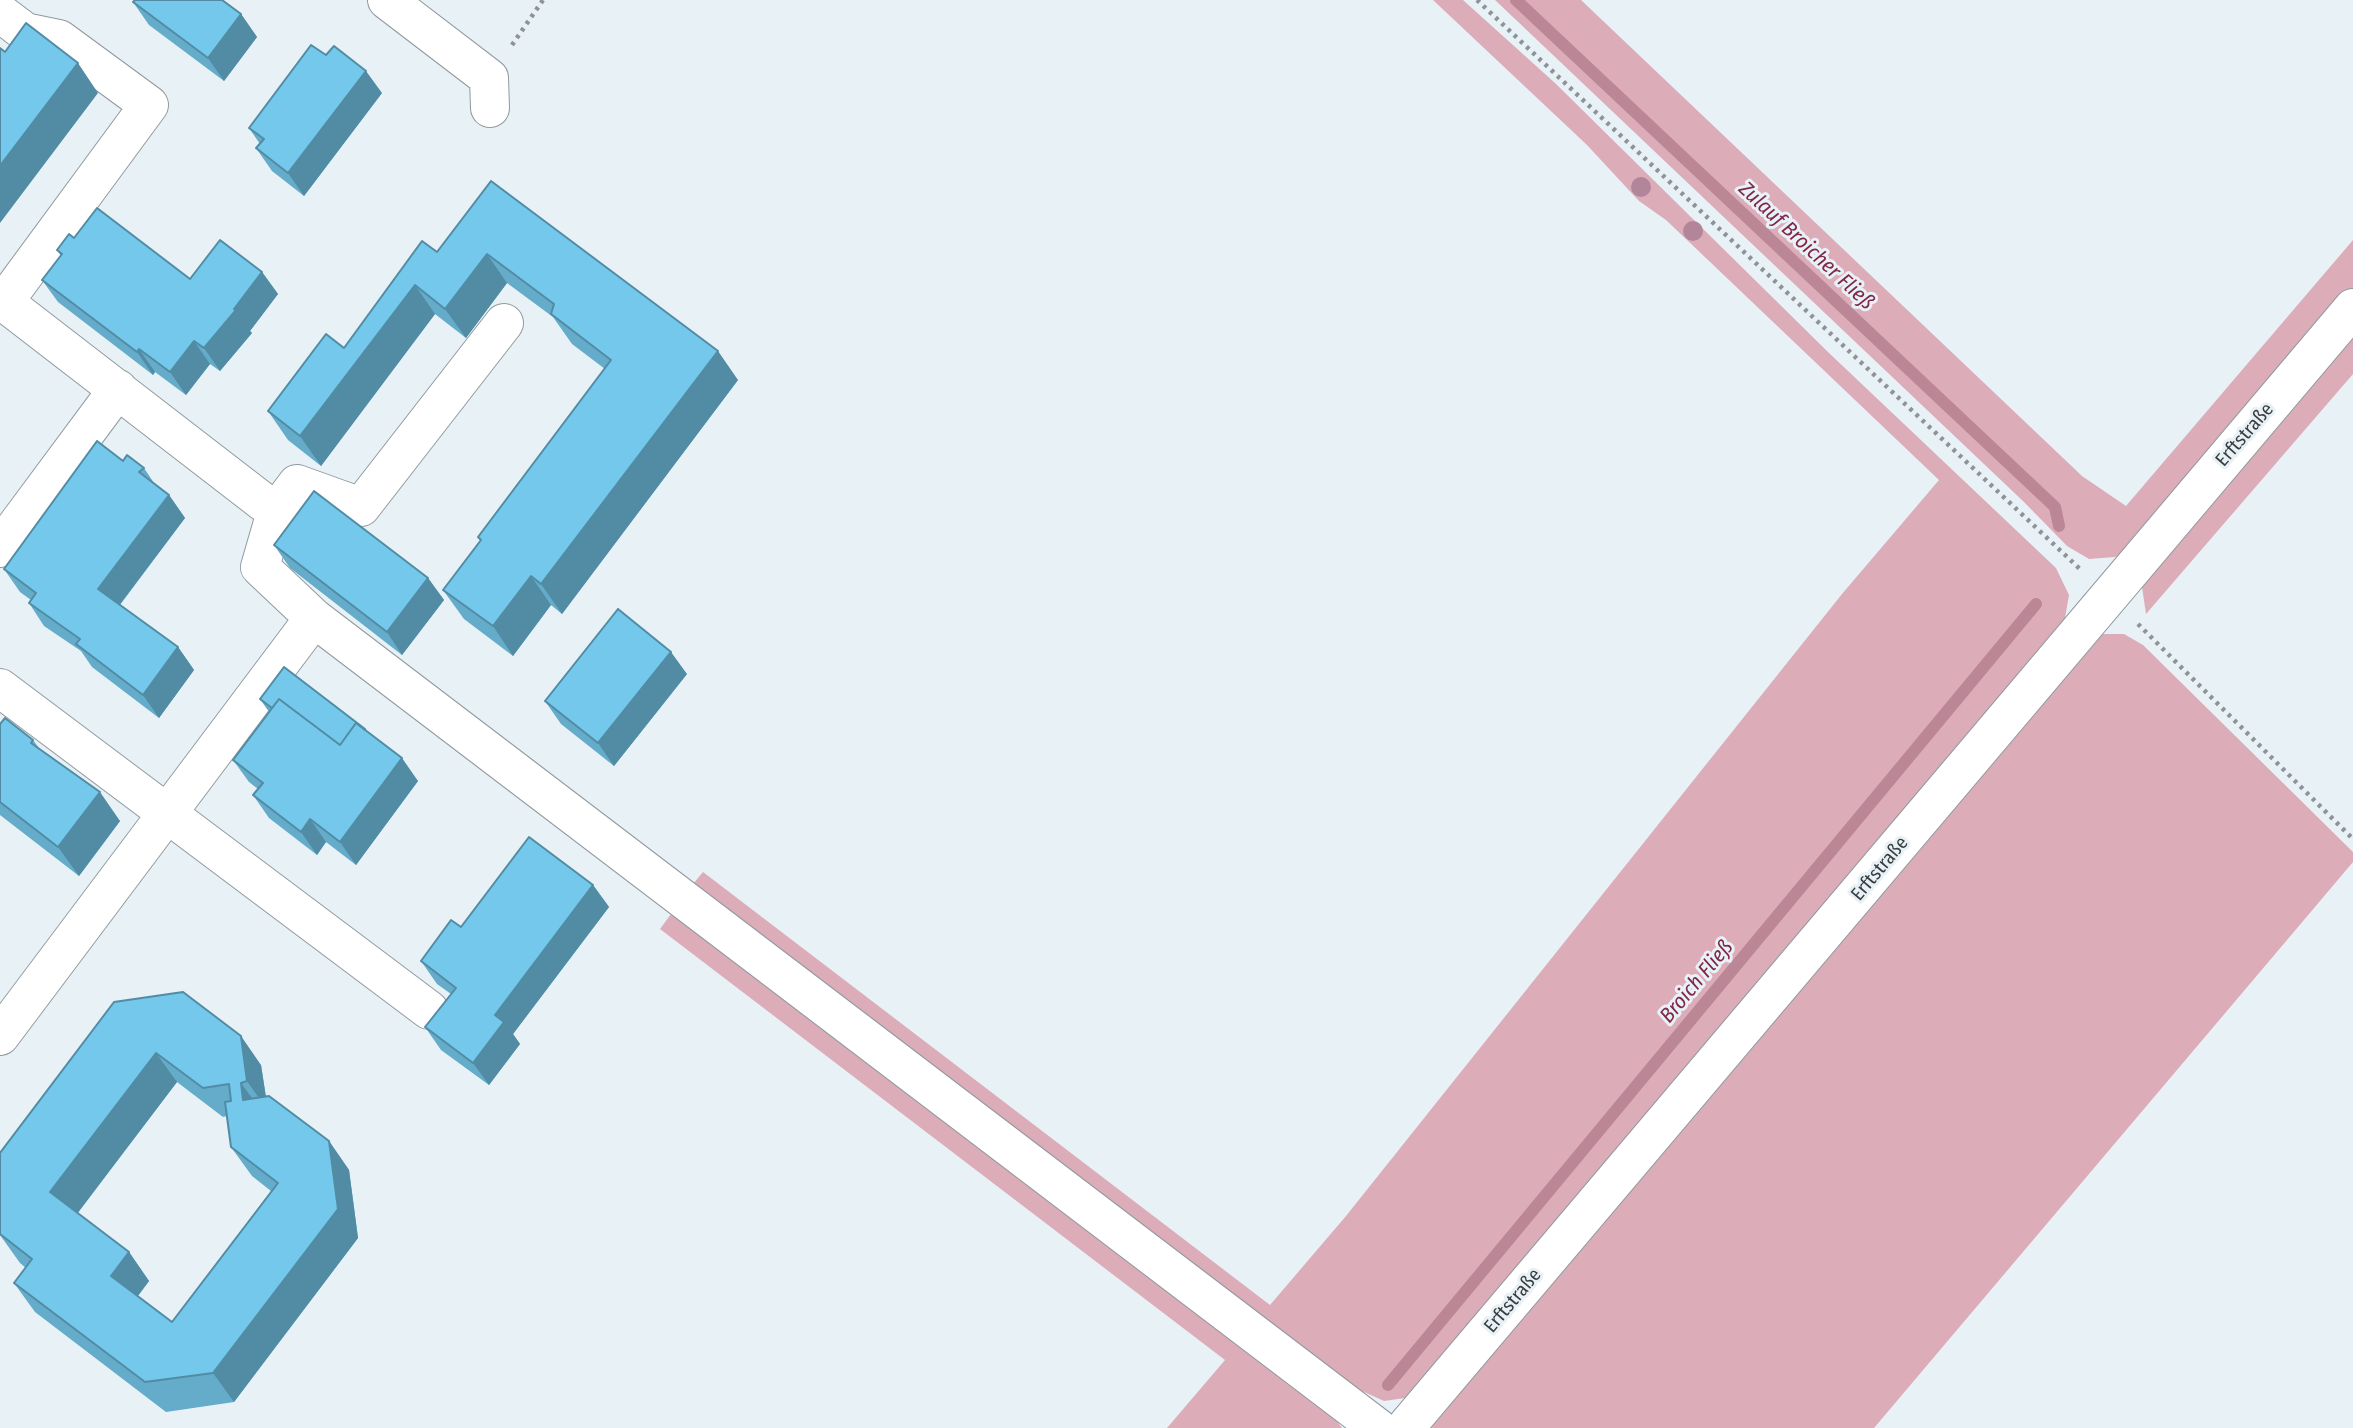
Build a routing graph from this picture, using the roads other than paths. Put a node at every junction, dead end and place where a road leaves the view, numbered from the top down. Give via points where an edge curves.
1 (387, 0) edge
2 (0, 13) edge
3 (489, 93) road end
4 (2, 300) edge
5 (2353, 308) edge
6 (504, 323) dead end
7 (118, 389) junction
8 (275, 512) junction
9 (0, 548) edge
10 (314, 618) junction
11 (0, 688) edge
12 (167, 815) junction
13 (429, 1010) dead end
14 (0, 1036) edge
15 (1378, 1428) edge
16 (1405, 1428) edge

1 - 3 lane
2 - 4 lane via 24,32 59,39 149,106
4 - 7 lane
5 - 16 lane, Erftstraße
6 - 8 lane via 361,507 297,484
7 - 8 lane
7 - 9 lane
8 - 10 lane via 260,567
10 - 12 lane
10 - 15 lane
11 - 12 lane
12 - 13 lane
12 - 14 lane

